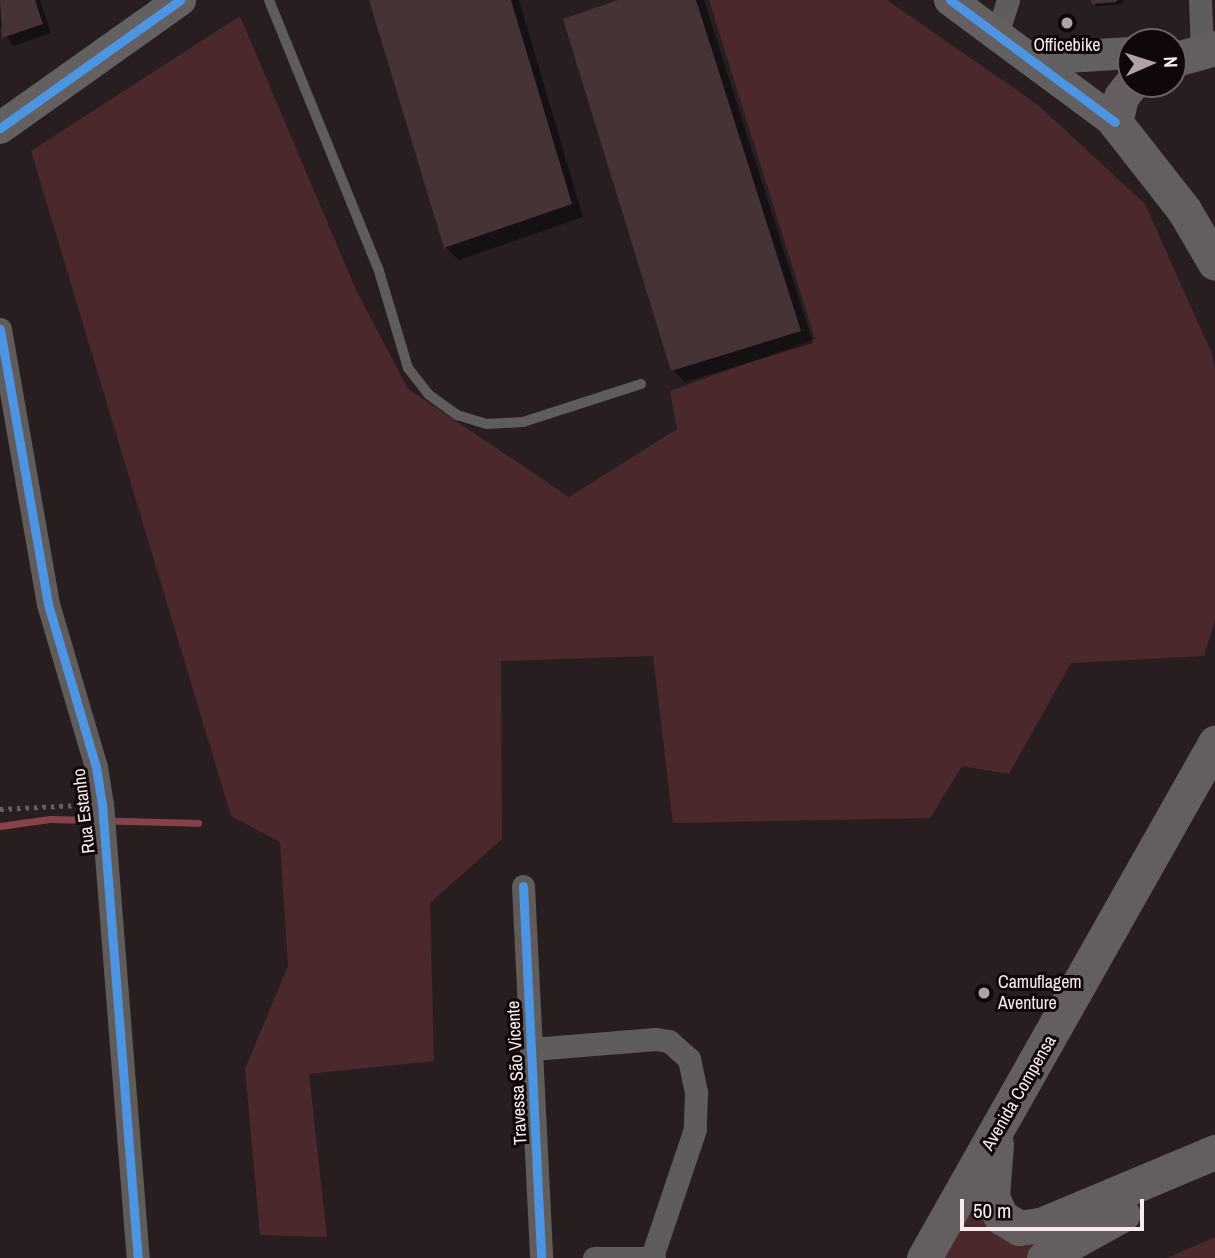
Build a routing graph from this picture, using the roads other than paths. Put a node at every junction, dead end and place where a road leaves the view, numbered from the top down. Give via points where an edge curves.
1 (180, 0) edge
2 (269, 0) edge
3 (950, 0) edge
4 (1008, 0) edge
5 (1200, 0) edge
6 (997, 34) junction
7 (1191, 52) edge
8 (1117, 54) edge
9 (1035, 59) junction
10 (1121, 98) edge
11 (1115, 121) junction
12 (0, 128) edge
13 (1215, 262) edge
14 (0, 329) edge
15 (641, 384) dead end
16 (1215, 743) edge
17 (523, 886) dead end
18 (533, 1049) junction
19 (1000, 1127) junction
20 (1215, 1152) edge
21 (1215, 1171) edge
22 (653, 1257) edge
23 (138, 1258) edge
24 (541, 1258) edge
25 (594, 1258) edge
26 (924, 1258) edge
27 (1044, 1258) edge

1 - 12 street
2 - 15 lane via 378,268 408,368 428,394 457,415 487,425 523,422
3 - 6 street
4 - 6 street
5 - 7 street
6 - 9 street
8 - 9 street
9 - 11 street
10 - 11 main road
11 - 13 main road via 1184,210
14 - 23 street, Rua Estanho via 48,604 96,767 102,804
16 - 19 main road, Avenida Compensa
17 - 18 street, Travessa São Vicente
18 - 22 street via 656,1039 669,1041 689,1059 696,1093 695,1129
18 - 24 street, Travessa São Vicente
19 - 20 main road via 991,1174 992,1197 1001,1217 1019,1228 1041,1225
19 - 26 main road, Avenida Compensa
21 - 27 main road via 1094,1227
22 - 25 street

